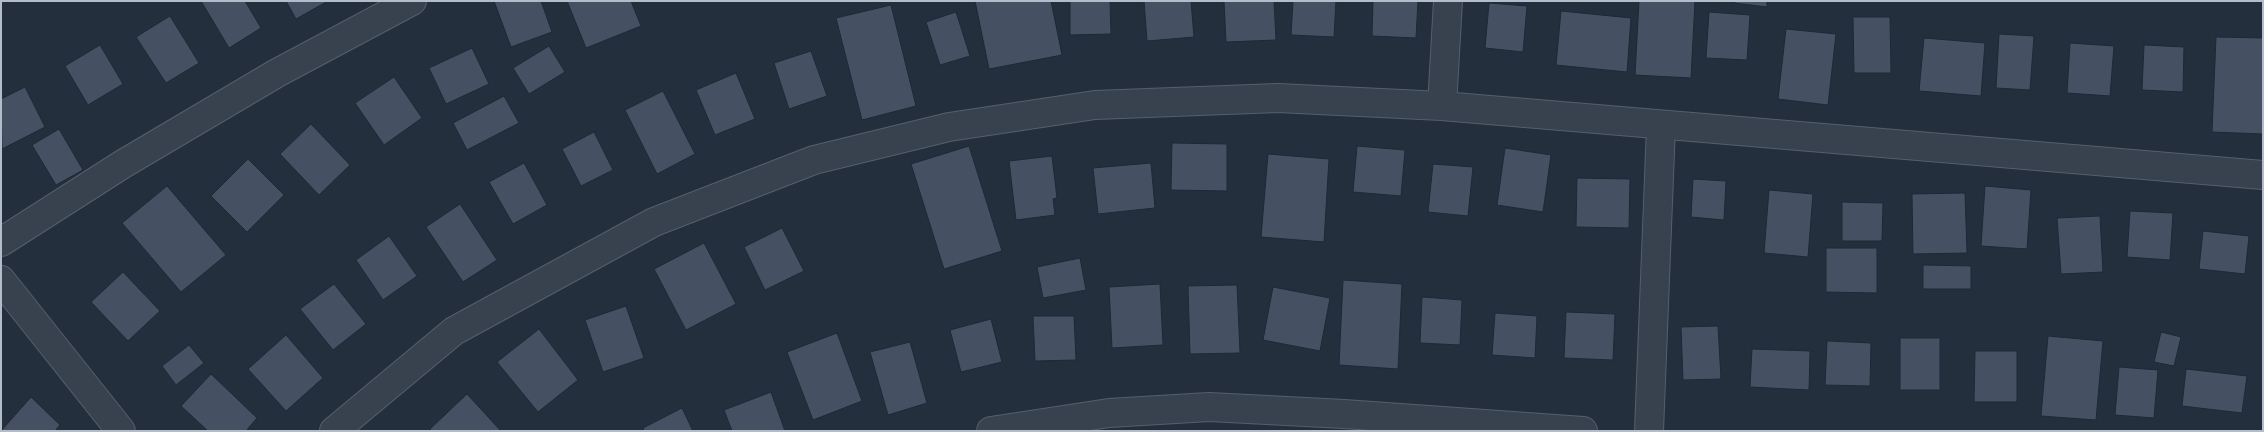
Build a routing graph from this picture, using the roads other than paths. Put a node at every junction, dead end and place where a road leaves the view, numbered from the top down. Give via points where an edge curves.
1 (412, 1) edge
2 (1448, 1) edge
3 (1442, 106) junction
4 (1662, 126) junction
5 (2263, 175) edge
6 (1, 242) edge
7 (1, 280) edge
8 (1343, 422) edge
9 (121, 431) edge
10 (334, 431) edge
11 (991, 431) edge
12 (1583, 431) edge
13 (1649, 431) edge

1 - 6 street via 276,74
2 - 3 street
3 - 4 street
3 - 10 street via 1278,98 1095,105 949,127 814,160 654,222 454,332
4 - 5 street
4 - 13 street
7 - 9 street
8 - 11 street via 1209,407 1109,413
8 - 12 street

